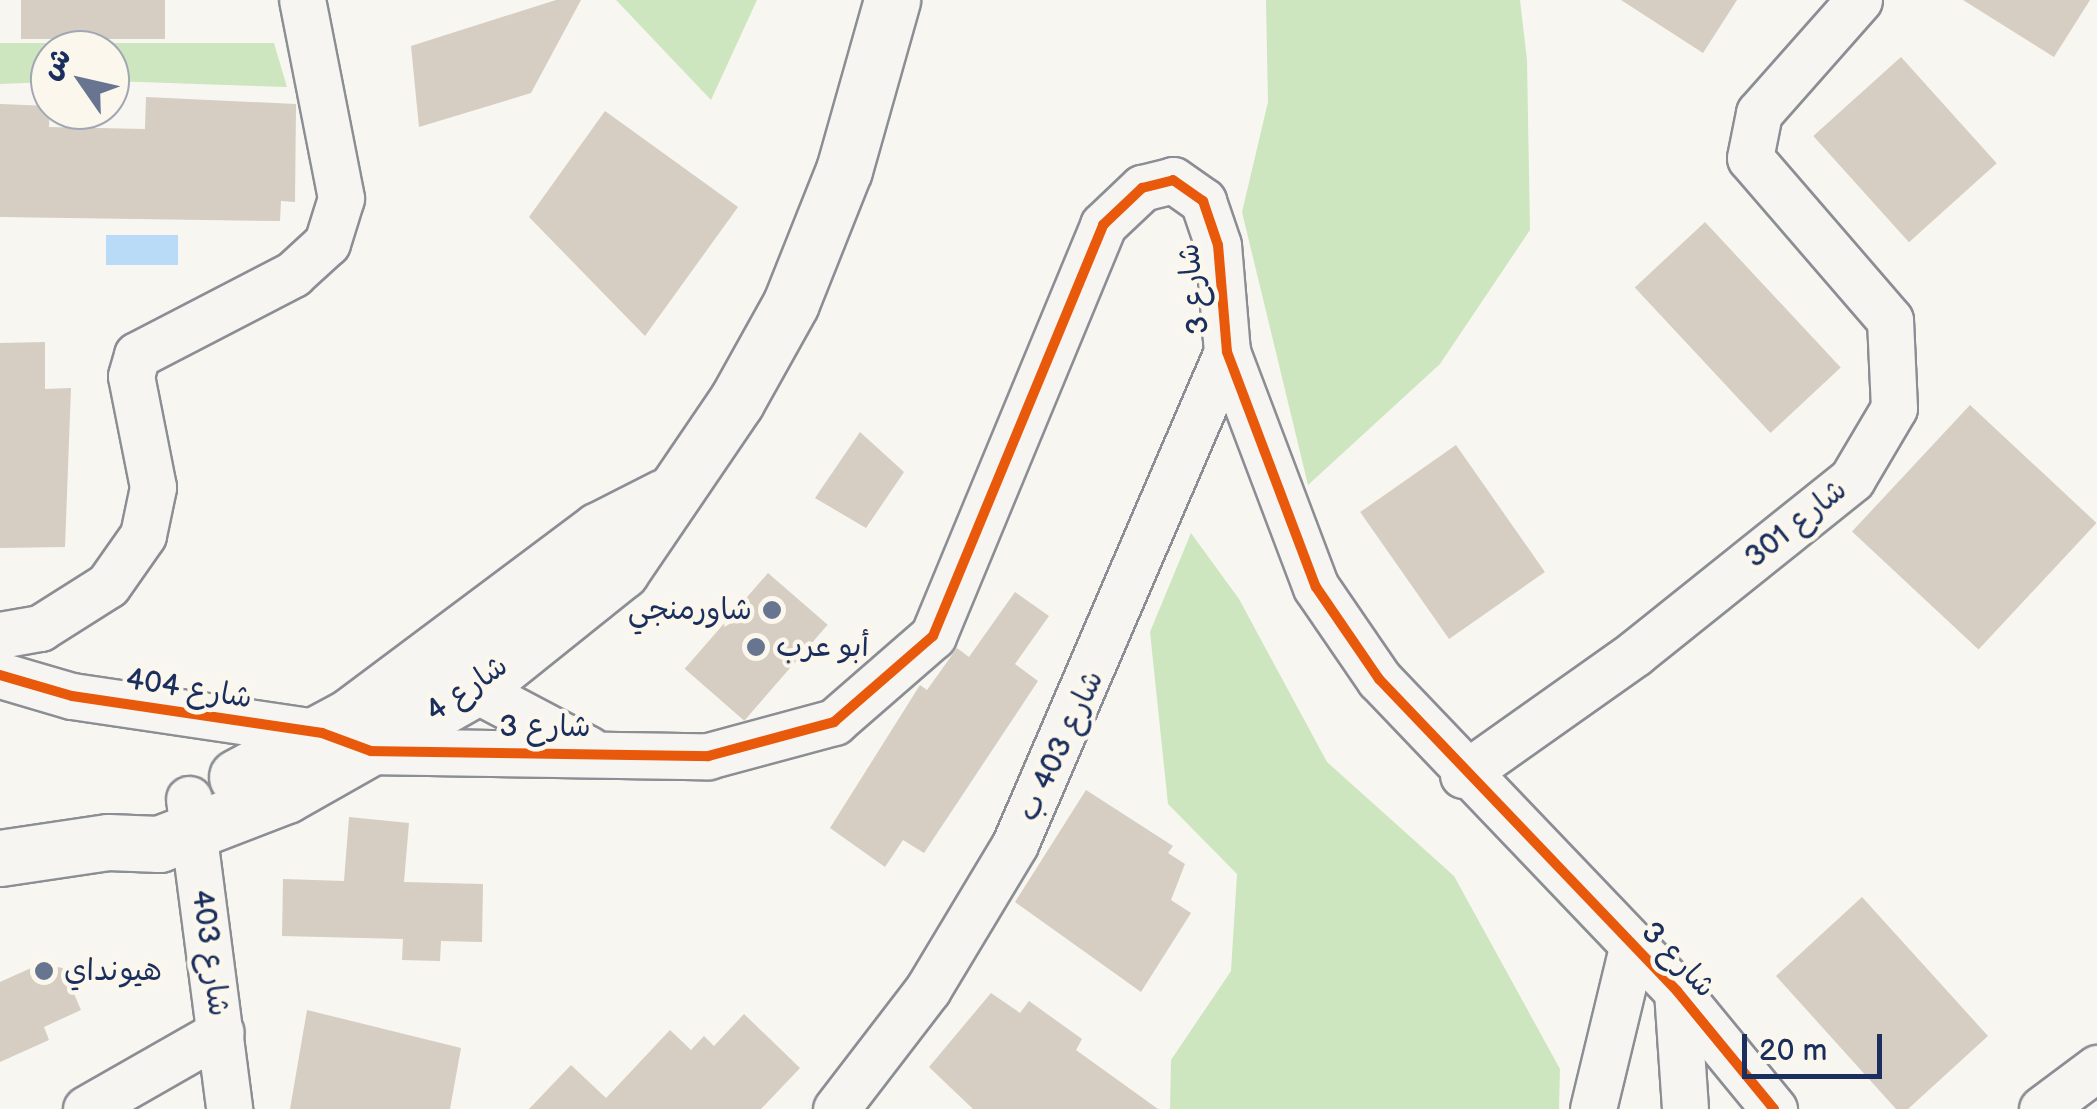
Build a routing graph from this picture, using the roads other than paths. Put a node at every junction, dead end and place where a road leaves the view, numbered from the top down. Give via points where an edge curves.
1 (302, 0) edge
2 (892, 0) edge
3 (1858, 0) edge
4 (1227, 352) junction
5 (0, 634) edge
6 (0, 675) edge
7 (451, 676) junction
8 (347, 742) junction
9 (594, 752) junction
10 (1464, 775) junction
11 (188, 817) junction
12 (2, 866) edge
13 (1632, 948) junction
14 (1677, 991) junction
15 (221, 1032) junction
16 (2097, 1068) edge
17 (86, 1109) edge
18 (229, 1109) edge
19 (836, 1109) edge
20 (1593, 1109) edge
21 (1685, 1109) edge
22 (1774, 1109) edge
23 (2042, 1109) edge

1 - 5 street via 341,198 327,242 293,274 137,354 131,376 153,487 143,535 108,584 40,628
2 - 7 main road, شارع 4 via 844,170 791,303 736,402 664,498 621,571
3 - 10 street, شارع 301 via 1749,137 1750,158 1890,320 1894,408 1877,443 1822,504
4 - 9 street, شارع 3 via 1218,244 1203,201 1173,180 1142,188 1103,225 933,636 834,722 764,747 708,756
4 - 10 street, شارع 3 via 1316,587 1379,680
4 - 19 street, شارع 403 ب via 1015,844 928,989
6 - 8 street, شارع 404 via 72,696
7 - 8 main road, شارع 4
7 - 9 street, شارع 3
8 - 9 street, شارع 3
8 - 11 main road, شارع 4
10 - 13 street, شارع 3
11 - 12 main road, شارع 4
11 - 15 street, شارع 403
13 - 14 street, شارع 3
13 - 20 street
14 - 21 street
14 - 22 street, شارع 3
15 - 17 street
15 - 18 street, شارع 403
16 - 23 street

